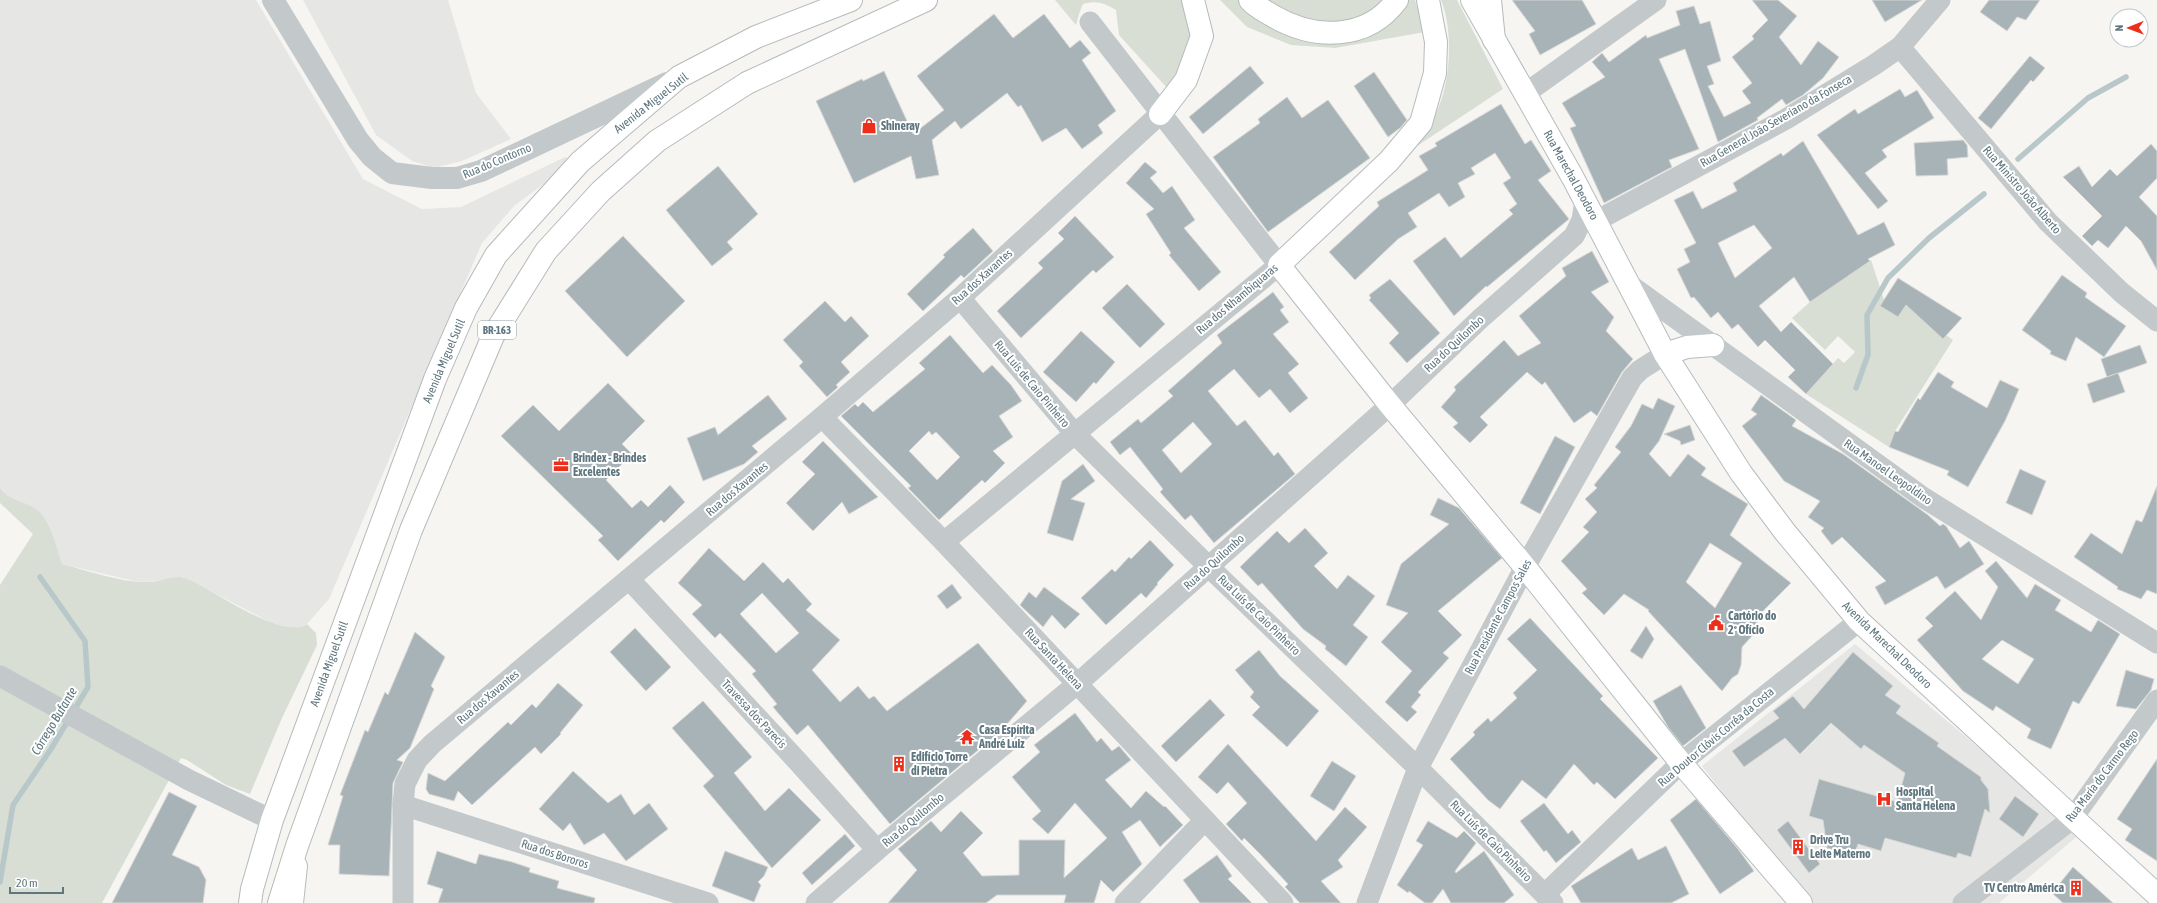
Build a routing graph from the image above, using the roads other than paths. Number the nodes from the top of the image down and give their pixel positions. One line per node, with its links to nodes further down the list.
1 (273, 0): 15 (street, Rua do Contorno)
2 (851, 0): 15 (main road, Avenida Miguel Sutil)
3 (926, 0): 44 (main road, BR-163)
4 (1193, 0): 17 (main road)
5 (1250, 0): 6 (main road)
6 (1397, 0)
7 (1428, 0): 20 (main road, Rua dos Nhambiquaras)
8 (1472, 0): 13 (main road, Rua Marechal Deodoro)
9 (1490, 0): 13 (main road)
10 (1656, 0): 16 (street)
11 (1940, 0): 14 (street, Rua General João Severiano da Fonseca)
12 (1090, 22): 17 (street)
13 (1494, 40): 16 (main road, Rua Marechal Deodoro)
14 (1900, 47): 19 (street, Rua General João Severiano da Fonseca); 23 (street, Rua Ministro João Alberto)
15 (679, 77): 42 (main road, Avenida Miguel Sutil / BR-163)
16 (1526, 93): 18 (main road, Rua Marechal Deodoro)
17 (1160, 114): 20 (street); 22 (street, Rua dos Xavantes)
18 (1585, 200): 19 (main road, Rua Marechal Deodoro); 26 (street, Rua do Quilombo)
19 (1596, 221): 21 (main road, Rua Marechal Deodoro)
20 (1278, 264): 26 (main road); 28 (street, Rua dos Nhambiquaras)
21 (1630, 285): 24 (street, Rua Manoel Leopoldino); 25 (main road, Rua Marechal Deodoro)
22 (960, 298): 27 (street, Rua dos Xavantes); 28 (street, Rua Luís de Caio Pinheiro)
23 (2157, 321)
24 (1713, 345): 25 (main road); 34 (street, Rua Manoel Leopoldino)
25 (1665, 354): 31 (street, Rua Presidente Campos Sales); 33 (main road, Avenida Marechal Deodoro)
26 (1390, 405): 30 (street, Rua do Quilombo); 31 (main road)
27 (822, 417): 29 (street, Rua Santa Helena); 32 (street, Rua dos Xavantes)
28 (1075, 434): 29 (street, Rua dos Nhambiquaras); 30 (street, Rua Luís de Caio Pinheiro)
29 (944, 542): 36 (street, Rua Santa Helena)
30 (1209, 567): 36 (street, Rua do Quilombo); 39 (street, Rua Luís de Caio Pinheiro)
31 (1525, 567): 38 (main road); 39 (street, Rua Presidente Campos Sales)
32 (629, 579): 40 (street, Rua dos Xavantes); 45 (street, Travessa dos Parecis)
33 (1859, 621): 38 (street, Rua Doutor Clóvis Corrêa da Costa); 41 (main road, Avenida Marechal Deodoro)
34 (2157, 643)
35 (0, 676): 42 (street)
36 (1077, 684): 43 (street, Rua Santa Helena); 45 (street, Rua do Quilombo)
37 (2157, 700): 41 (street, Rua María do Carmo Rego)
38 (1681, 764): 48 (street, Rua Doutor Clóvis Corrêa da Costa); 57 (main road)
39 (1418, 768): 48 (street, Rua Luís de Caio Pinheiro); 56 (street, Rua Presidente Campos Sales)
40 (403, 805): 51 (street, Rua dos Xavantes); 52 (street, Rua dos Bororos)
41 (2072, 819): 46 (main road, Avenida Marechal Deodoro); 58 (street, Rua María do Carmo Rego)
42 (272, 820): 47 (main road, Avenida Miguel Sutil / BR-163)
43 (1205, 820): 54 (street); 55 (street, Rua Santa Helena)
44 (298, 846): 49 (main road, BR-163); 50 (main road)
45 (877, 850): 53 (street, Rua do Quilombo)
46 (2157, 895)
47 (249, 898)
48 (1549, 899)
49 (279, 903)
50 (292, 903)
51 (403, 903)
52 (708, 903)
53 (816, 903)
54 (1125, 903)
55 (1283, 903)
56 (1367, 903)
57 (1801, 903)
58 (1963, 903)

